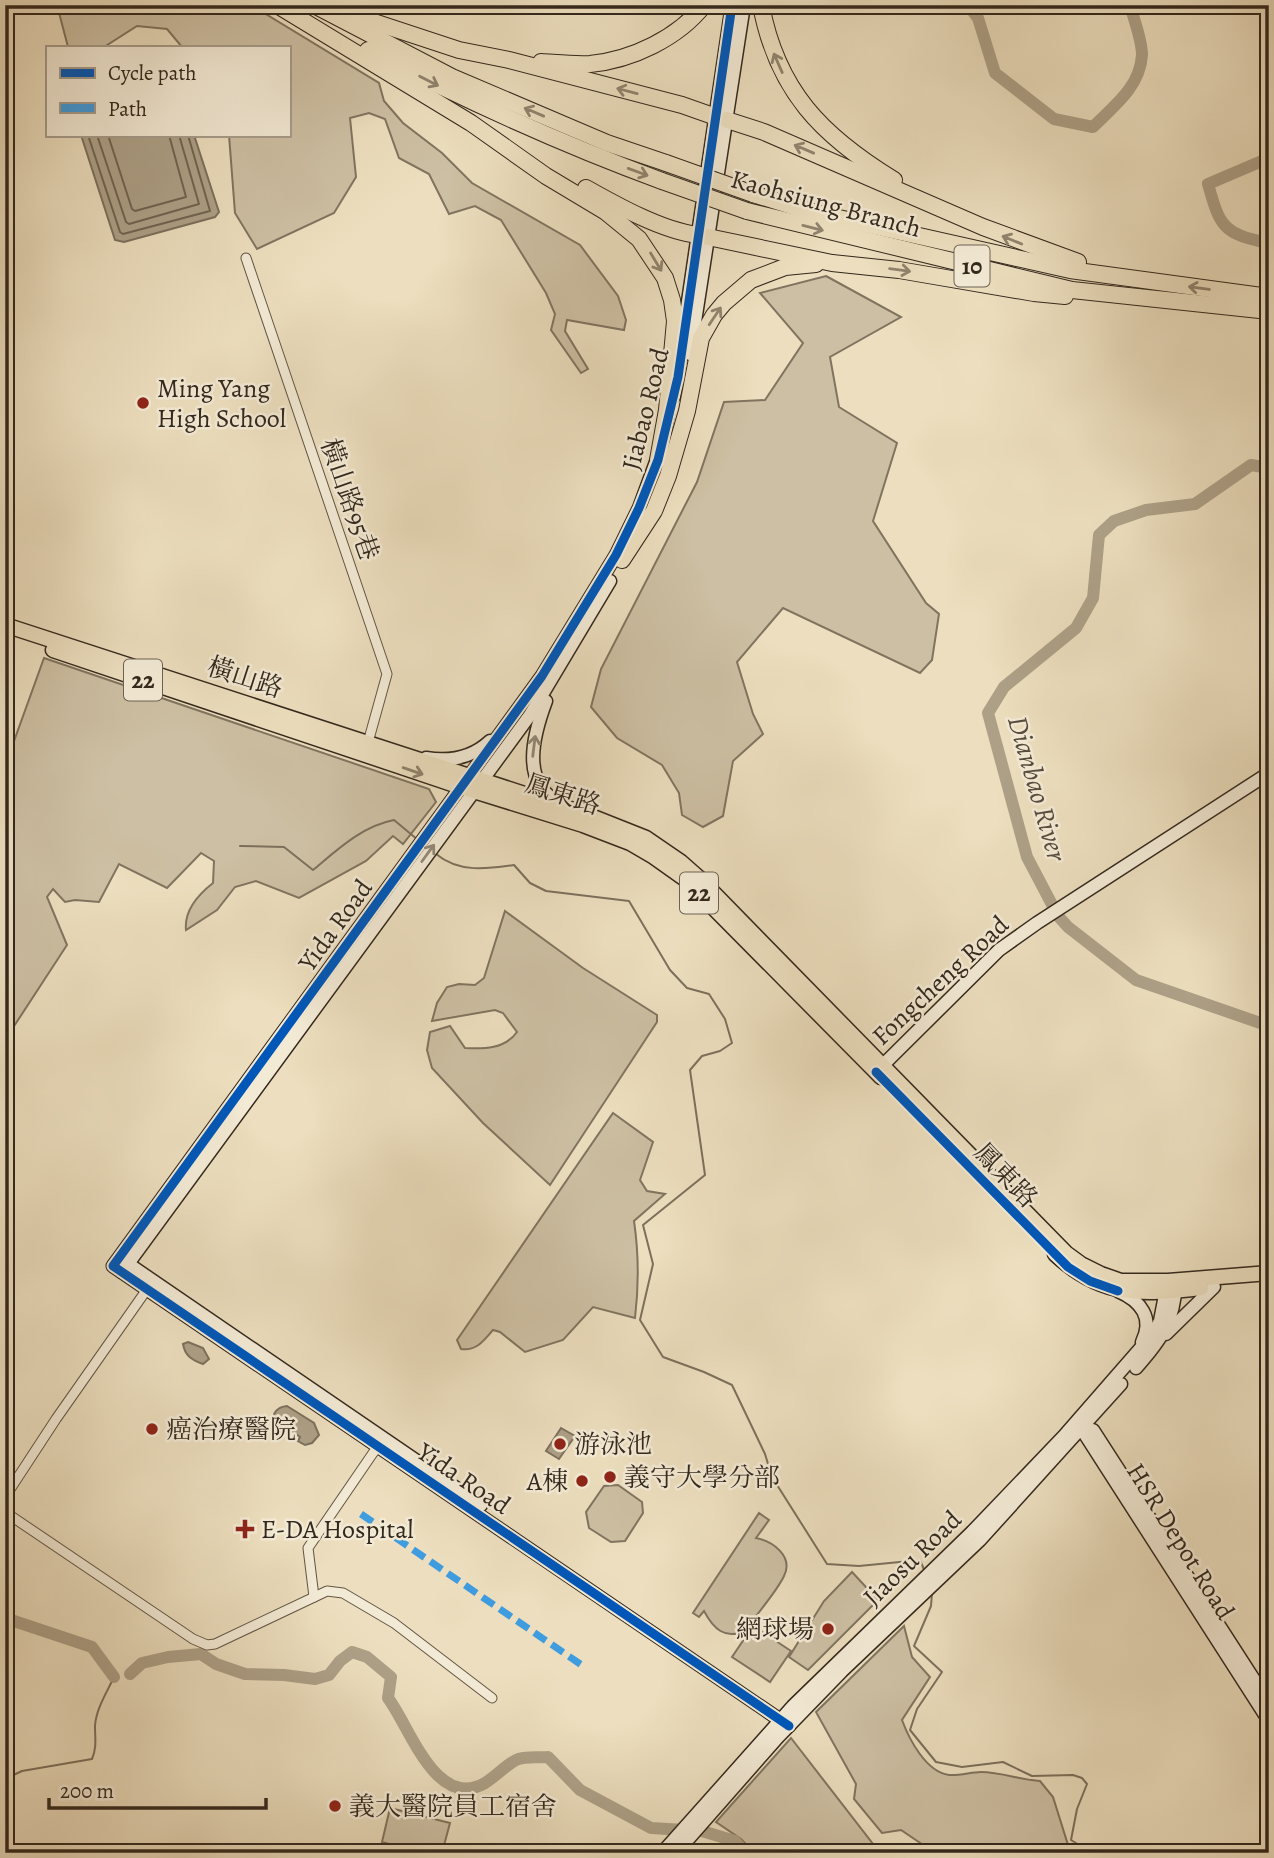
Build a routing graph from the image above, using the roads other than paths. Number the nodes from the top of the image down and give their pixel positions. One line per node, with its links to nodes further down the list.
1 (280, 5): 10 (highway); 17 (highway, Kaohsiung Branch / 10, one-way to 17, bridge)
2 (314, 5): 15 (highway, Kaohsiung Branch / 10, one-way to 2, bridge)
3 (340, 5): 8 (highway)
4 (704, 5): 8 (highway)
5 (732, 5): 9 (street, Jiabao Road)
6 (744, 5): 9 (street, Jiabao Road)
7 (761, 5): 11 (highway, one-way to 7)
8 (509, 60): 9 (highway, one-way to 8)
9 (722, 118): 11 (highway, one-way to 9); 12 (street, Jiabao Road)
10 (485, 134): 12 (highway); 18 (highway, one-way to 18)
11 (934, 205): 15 (highway, one-way to 11)
12 (703, 236): 14 (highway); 18 (street, Jiabao Road); 19 (street, Jiabao Road)
13 (246, 258): 24 (street, 橫山路95巷)
14 (832, 262): 17 (highway, one-way to 17); 19 (highway, one-way to 14)
15 (1124, 277): 16 (highway, Kaohsiung Branch / 10, one-way to 15)
16 (1268, 302): 17 (highway, Kaohsiung Branch / 10)
17 (1200, 304)
18 (658, 460): 23 (street, Jiabao Road)
19 (622, 560): 22 (street, Jiabao Road)
20 (5, 625): 24 (main road, 橫山路 / 22)
21 (5, 634): 24 (main road, 橫山路 / 22)
22 (554, 678): 27 (street, Jiabao Road); 28 (street, one-way to 22)
23 (510, 721): 25 (street); 27 (street, Jiabao Road)
24 (366, 749): 25 (main road, 橫山路 / 22); 27 (main road, 橫山路 / 22, one-way to 27)
25 (412, 755): 27 (main road, 橫山路 / 22)
26 (1269, 773): 30 (street, Fongcheng Road)
27 (472, 783): 28 (main road, 鳳東路 / 22); 29 (main road, 鳳東路 / 22); 33 (street, Yida Road)
28 (583, 813): 29 (main road, 鳳東路 / 22)
29 (732, 919): 30 (main road, 鳳東路 / 22)
30 (879, 1069): 34 (main road, 鳳東路 / 22); 36 (main road, 鳳東路 / 22)
31 (1269, 1273): 34 (main road, 鳳東路 / 22)
32 (1269, 1283): 35 (main road, 鳳東路 / 22)
33 (150, 1285): 40 (street, Yida Road); 41 (street, Yida Road); 42 (street)
34 (1171, 1286): 35 (main road, 鳳東路 / 22); 36 (main road, 鳳東路 / 22); 37 (street, Jiaosu Road); 38 (street, Jiaosu Road)
35 (1214, 1287): 37 (street)
36 (1118, 1291): 38 (street)
37 (1156, 1345): 39 (street, Jiaosu Road)
38 (1136, 1355): 39 (street, Jiaosu Road)
39 (1082, 1422): 46 (street, HSR Depot Road); 47 (street, Jiaosu Road); 48 (street, HSR Depot Road)
40 (393, 1444): 41 (street); 47 (street, Yida Road)
41 (379, 1446): 44 (street); 47 (street, Yida Road)
42 (5, 1497)
43 (5, 1512): 44 (street)
44 (314, 1597): 45 (street)
45 (492, 1698)
46 (1269, 1703)
47 (786, 1719): 49 (street, Jiaosu Road); 49 (street, Jiaosu Road)
48 (1269, 1721)
49 (674, 1848)

